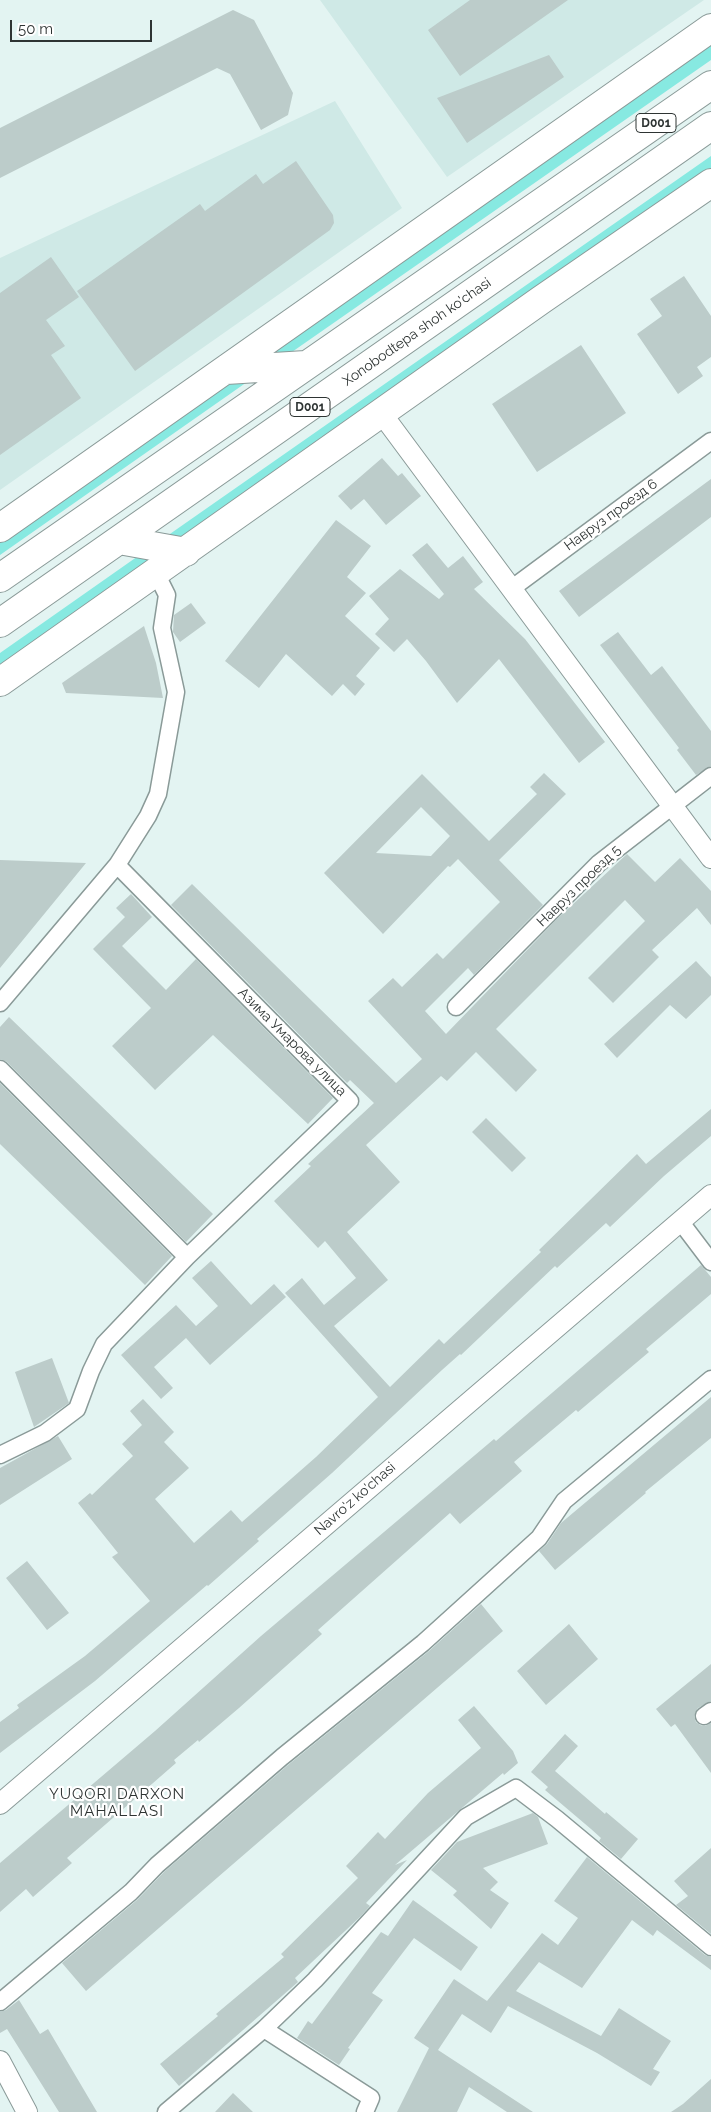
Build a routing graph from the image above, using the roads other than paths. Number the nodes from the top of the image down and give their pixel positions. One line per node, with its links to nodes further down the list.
1 (711, 28): 8 (highway)
2 (711, 85): 4 (highway, D001)
3 (711, 126): 6 (highway, Xonobodtepa shoh ko'chasi / D001)
4 (601, 161): 6 (highway); 7 (highway, D001)
5 (711, 183): 9 (highway)
6 (620, 189): 12 (highway, Xonobodtepa shoh ko'chasi / D001)
7 (306, 366): 8 (highway); 15 (highway, D001)
8 (226, 370): 11 (highway)
9 (382, 414): 13 (highway); 16 (street)
10 (711, 441): 16 (street, Навруз проезд 6)
11 (0, 528)
12 (119, 540): 13 (highway); 17 (highway, Xonobodtepa shoh ko'chasi / D001)
13 (186, 552): 14 (highway)
14 (156, 573): 18 (highway); 22 (street)
15 (0, 578)
16 (512, 589): 20 (street)
17 (0, 623)
18 (0, 682)
19 (711, 776): 20 (street, Навруз проезд 5)
20 (670, 806): 21 (street); 24 (street, Навруз проезд 5)
21 (711, 858)
22 (117, 865): 23 (street); 28 (street, Азима Умарова улица)
23 (0, 1003)
24 (456, 1007)
25 (0, 1070): 28 (street)
26 (711, 1195): 27 (street, Navro'z ko'chasi)
27 (680, 1221): 29 (street); 32 (street, Navro'z ko'chasi)
28 (187, 1257): 31 (street, Азима Умарова улица)
29 (711, 1262)
30 (711, 1380): 34 (street)
31 (0, 1455)
32 (0, 1804)
33 (711, 1947): 35 (street)
34 (0, 2002)
35 (264, 2029): 38 (street); 39 (street)
36 (0, 2061): 37 (street)
37 (28, 2112)
38 (166, 2112)
39 (365, 2112)

